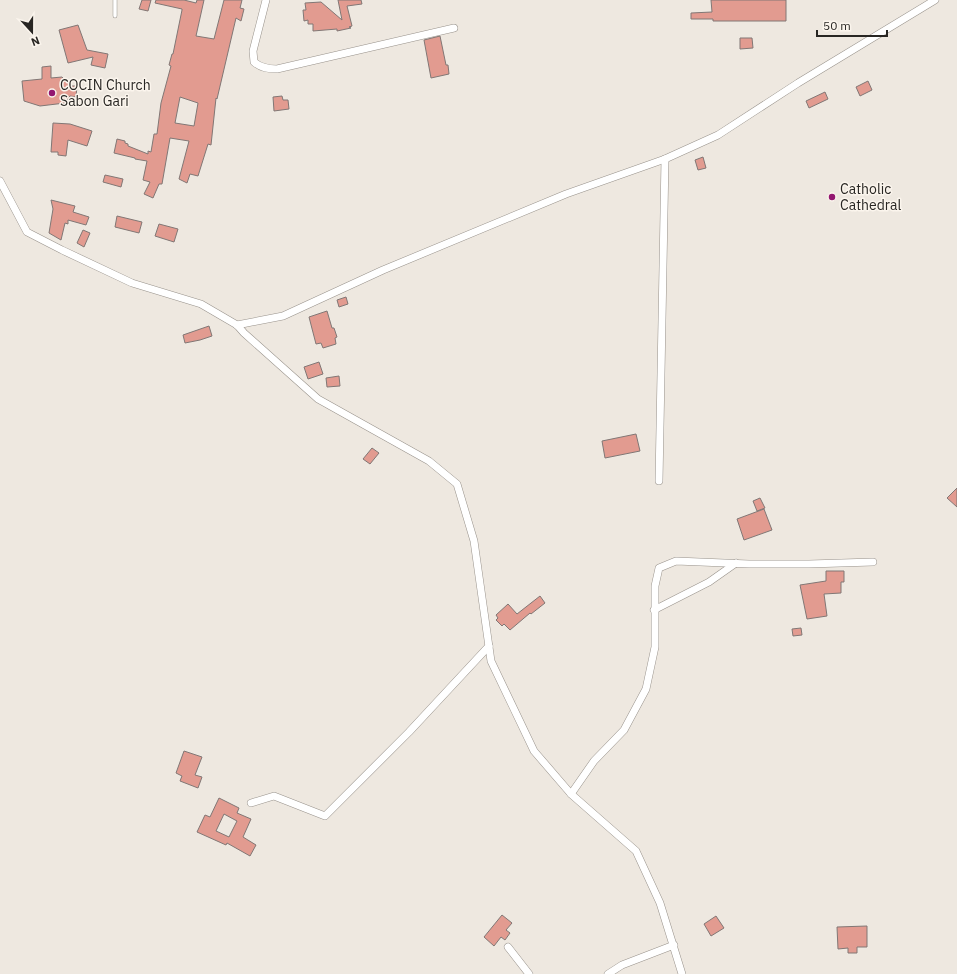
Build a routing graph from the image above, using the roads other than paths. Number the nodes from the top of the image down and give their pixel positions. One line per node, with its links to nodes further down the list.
1 (115, 0): 4 (lane)
2 (266, 0): 5 (street)
3 (935, 0): 6 (street)
4 (115, 16)
5 (454, 28)
6 (665, 159): 8 (street); 9 (street)
7 (0, 181): 8 (street)
8 (237, 324): 13 (street)
9 (659, 481)
10 (873, 562): 11 (street)
11 (736, 563): 12 (street); 12 (street)
12 (654, 610): 14 (street)
13 (489, 646): 14 (street); 15 (street)
14 (571, 794): 16 (street)
15 (251, 803)
16 (674, 945): 19 (street); 20 (street)
17 (508, 948): 18 (street)
18 (529, 974)
19 (608, 974)
20 (682, 974)

